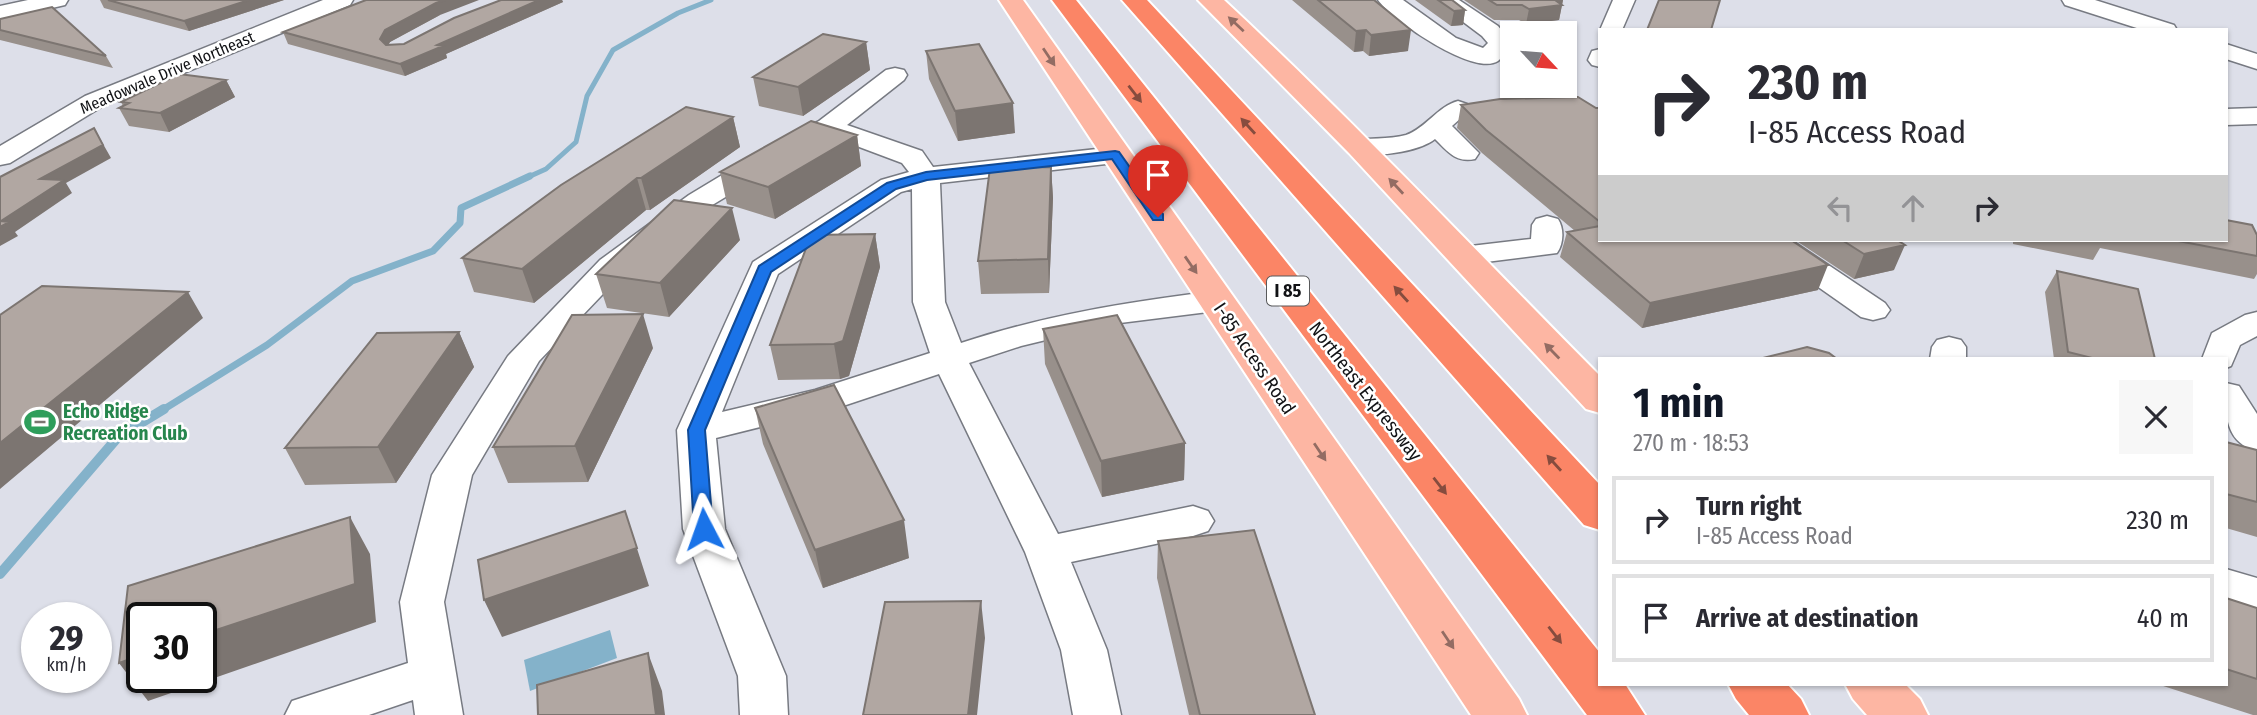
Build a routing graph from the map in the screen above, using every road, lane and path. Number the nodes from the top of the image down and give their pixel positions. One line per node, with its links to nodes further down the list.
1 (57, 0): 11 (street)
2 (342, 0): 23 (street, Meadowvale Drive Northeast)
3 (1011, 0): 25 (main road, I-85 Access Road, one-way to 25)
4 (1064, 0): 51 (highway, Northeast Expressway / I 85, one-way to 51)
5 (1134, 0): 39 (highway, one-way to 5)
6 (1210, 0): 22 (main road, one-way to 6)
7 (1389, 0): 8 (street)
8 (1445, 0)
9 (1623, 0): 12 (street)
10 (2073, 0): 13 (street)
11 (0, 13)
12 (1612, 28)
13 (2160, 28)
14 (2228, 52): 15 (street)
15 (2257, 62)
16 (895, 75): 20 (street)
17 (1458, 109): 21 (street)
18 (2257, 116): 19 (street)
19 (2228, 117)
20 (828, 127): 26 (street); 46 (street)
21 (1437, 127): 22 (street); 24 (street)
22 (1359, 147): 29 (main road, one-way to 22)
23 (6, 150)
24 (1465, 153)
25 (1115, 155): 26 (street); 30 (main road, I-85 Access Road, one-way to 30)
26 (926, 176): 34 (street); 37 (street)
27 (1547, 225): 29 (street)
28 (1774, 242): 31 (street)
29 (1462, 256): 35 (main road, one-way to 29)
30 (1216, 301): 34 (street); 50 (main road, I-85 Access Road, one-way to 50)
31 (1872, 310)
32 (2257, 322): 33 (street)
33 (2220, 357)
34 (948, 359): 37 (street); 41 (street)
35 (1593, 385)
36 (2228, 398): 38 (street)
37 (696, 430): 48 (street)
38 (2257, 439)
39 (1598, 512)
40 (1193, 522): 41 (street)
41 (1046, 552): 49 (street)
42 (2228, 586): 43 (street)
43 (2257, 595)
44 (1756, 686): 52 (highway)
45 (1873, 686): 53 (main road)
46 (436, 694): 47 (street)
47 (309, 715)
48 (764, 715)
49 (1097, 715)
50 (1500, 715)
51 (1618, 715)
52 (1782, 715)
53 (1901, 715)

